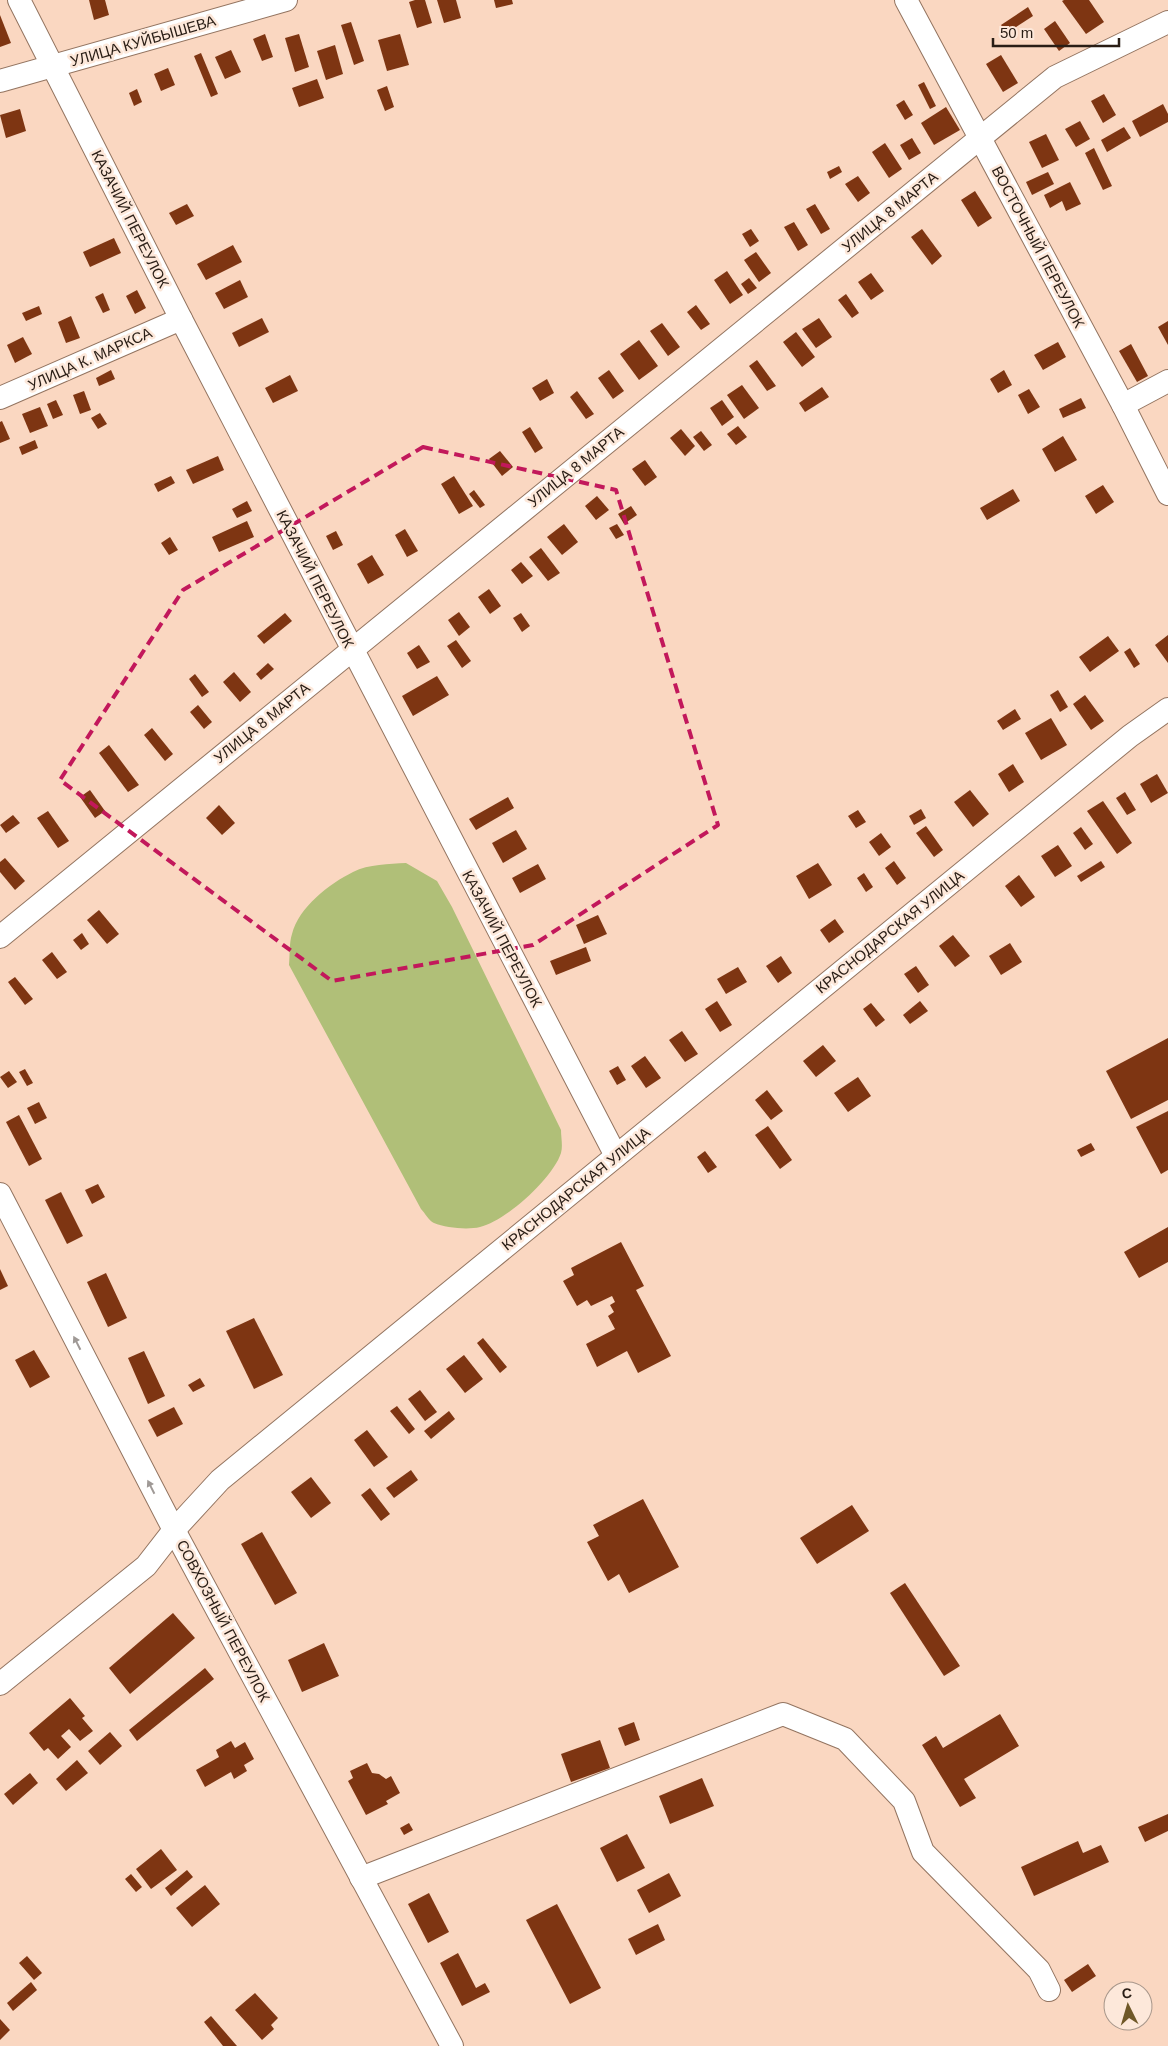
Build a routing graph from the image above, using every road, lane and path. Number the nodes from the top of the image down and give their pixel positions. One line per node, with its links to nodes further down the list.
1 (19, 0): 5 (street, КАЗАЧИЙ ПЕРЕУЛОК)
2 (286, 0): 5 (street, УЛИЦА КУЙБЫШЕВА)
3 (906, 0): 7 (street, ВОСТОЧНЫЙ ПЕРЕУЛОК)
4 (1168, 22): 7 (street, УЛИЦА 8 МАРТА)
5 (52, 66): 6 (street, УЛИЦА КУЙБЫШЕВА); 8 (street, КАЗАЧИЙ ПЕРЕУЛОК)
6 (0, 81)
7 (980, 138): 11 (street, ВОСТОЧНЫЙ ПЕРЕУЛОК); 13 (street, УЛИЦА 8 МАРТА)
8 (181, 319): 10 (street, УЛИЦА К. МАРКСА); 13 (street, КАЗАЧИЙ ПЕРЕУЛОК)
9 (1168, 381): 11 (street)
10 (0, 398)
11 (1122, 405): 12 (street, ВОСТОЧНЫЙ ПЕРЕУЛОК)
12 (1168, 494)
13 (352, 650): 15 (street, УЛИЦА 8 МАРТА); 16 (street, КАЗАЧИЙ ПЕРЕУЛОК)
14 (1168, 709): 16 (street, КРАСНОДАРСКАЯ УЛИЦА)
15 (0, 937)
16 (616, 1156): 18 (street, КРАСНОДАРСКАЯ УЛИЦА)
17 (0, 1194): 18 (street, СОВХОЗНЫЙ ПЕРЕУЛОК, one-way to 17)
18 (174, 1530): 19 (street, КРАСНОДАРСКАЯ УЛИЦА); 20 (street, СОВХОЗНЫЙ ПЕРЕУЛОК)
19 (0, 1684)
20 (362, 1878): 21 (street); 22 (street, СОВХОЗНЫЙ ПЕРЕУЛОК)
21 (1049, 1990)
22 (444, 2042)

